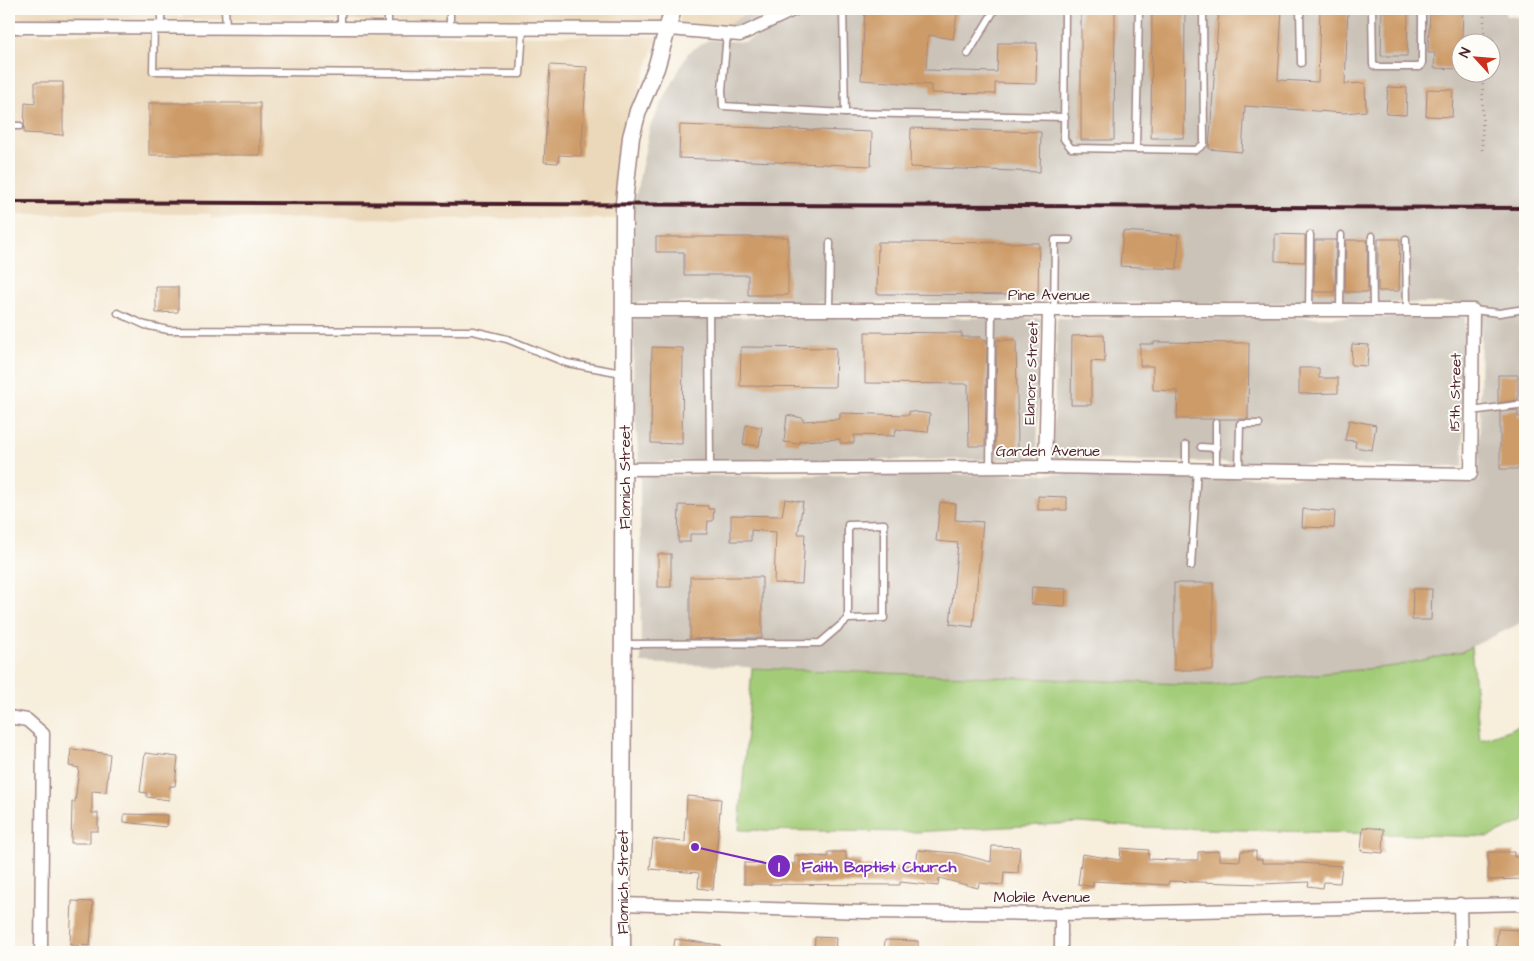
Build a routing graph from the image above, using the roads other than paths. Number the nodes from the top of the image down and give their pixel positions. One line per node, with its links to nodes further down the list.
1 (161, 9): 17 (lane)
2 (225, 9): 18 (lane)
3 (341, 9): 19 (lane)
4 (388, 9): 20 (lane)
5 (450, 9): 21 (lane)
6 (673, 9): 23 (street, Flomich Street)
7 (843, 9): 27 (lane)
8 (995, 9): 25 (lane)
9 (1065, 9): 28 (lane)
10 (1139, 9): 31 (lane)
11 (1204, 9): 31 (lane)
12 (1300, 9): 26 (lane)
13 (1372, 9): 14 (lane)
14 (1422, 9)
15 (790, 10): 24 (street)
16 (9, 27): 17 (street)
17 (158, 27): 18 (street); 22 (lane)
18 (226, 27): 19 (street)
19 (341, 28): 20 (street)
20 (388, 28): 21 (street)
21 (450, 28): 22 (street)
22 (523, 29): 23 (street)
23 (669, 29): 24 (street); 39 (street, Flomich Street)
24 (727, 34): 27 (lane)
25 (968, 54)
26 (1301, 63)
27 (845, 114): 28 (lane)
28 (1065, 117): 31 (lane)
29 (9, 126): 30 (lane)
30 (20, 126)
31 (1136, 149)
32 (1310, 235): 42 (lane)
33 (1341, 235): 43 (lane)
34 (1372, 236): 44 (lane)
35 (1406, 239): 45 (lane)
36 (1070, 240): 48 (lane)
37 (830, 243): 41 (lane)
38 (1525, 308): 46 (lane)
39 (626, 310): 40 (street, Pine Avenue); 50 (street, Flomich Street)
40 (709, 310): 41 (street, Pine Avenue); 61 (lane)
41 (829, 310): 47 (street, Pine Avenue)
42 (1309, 310): 43 (street, Pine Avenue); 48 (street, Pine Avenue)
43 (1340, 310): 44 (street, Pine Avenue)
44 (1373, 310): 45 (street, Pine Avenue)
45 (1407, 310): 46 (street, Pine Avenue)
46 (1473, 310): 52 (street, 15th Street)
47 (992, 311): 48 (street, Pine Avenue); 59 (lane)
48 (1051, 311): 58 (street, Elanore Street)
49 (118, 313): 50 (lane)
50 (625, 374): 60 (street, Flomich Street)
51 (1525, 404): 52 (lane)
52 (1471, 411): 65 (street, 15th Street)
53 (1216, 423): 57 (lane)
54 (1259, 424): 64 (lane)
55 (1186, 445): 62 (lane)
56 (1201, 447): 57 (lane)
57 (1217, 448): 63 (lane)
58 (1045, 466): 59 (street, Garden Avenue); 62 (street, Garden Avenue)
59 (990, 467): 61 (street, Garden Avenue)
60 (624, 469): 61 (street, Garden Avenue); 68 (street, Flomich Street)
61 (710, 469)
62 (1191, 469): 63 (street, Garden Avenue); 66 (lane)
63 (1216, 470): 64 (street, Garden Avenue)
64 (1239, 470): 65 (street, Garden Avenue)
65 (1470, 474)
66 (1191, 566)
67 (848, 619): 67 (lane); 68 (lane)
68 (624, 644): 70 (street, Flomich Street)
69 (9, 717): 74 (street)
70 (623, 904): 73 (street, Mobile Avenue); 75 (street, Flomich Street)
71 (1460, 904): 72 (street, Mobile Avenue); 73 (street, Mobile Avenue); 77 (street)
72 (1525, 904)
73 (1061, 914): 76 (street)
74 (41, 952)
75 (622, 952)
76 (1061, 952)
77 (1461, 952)

